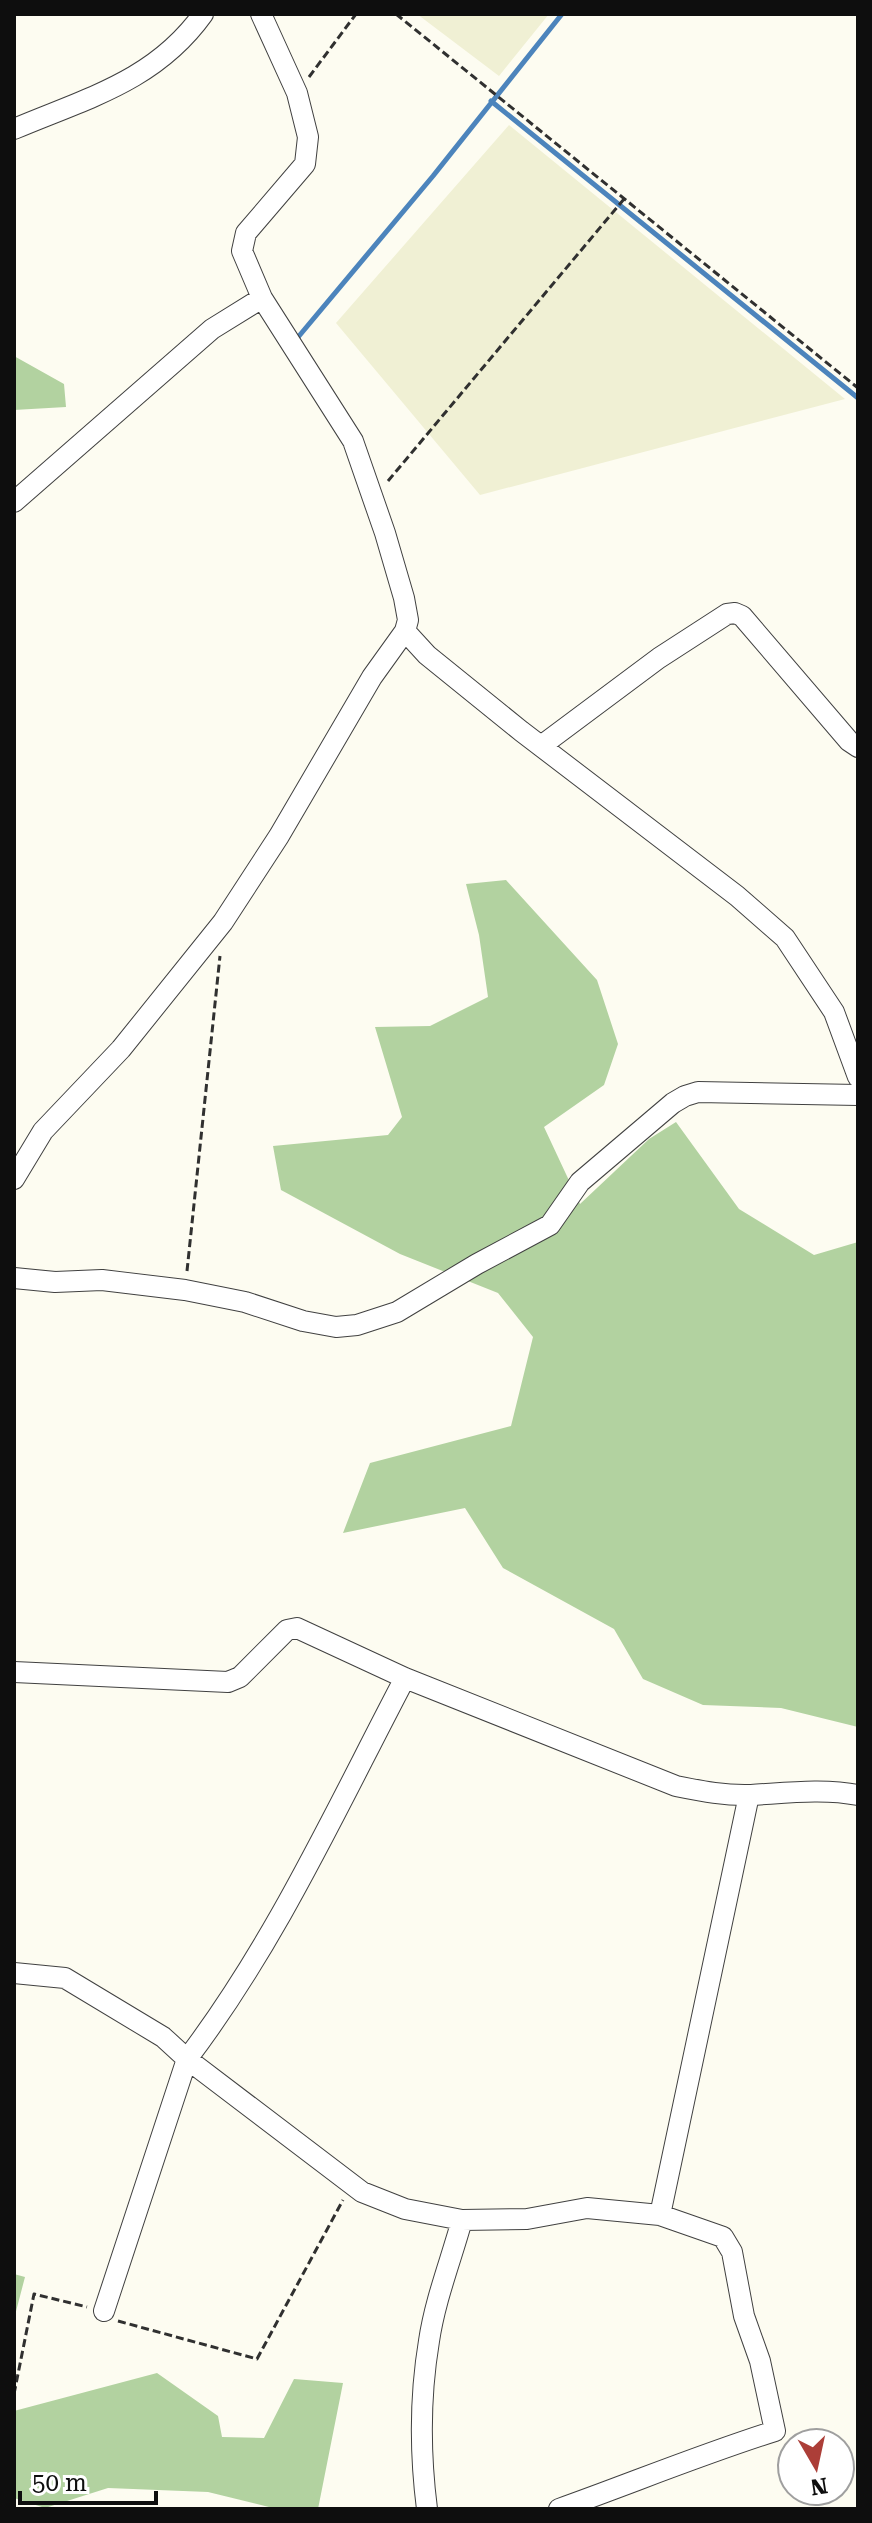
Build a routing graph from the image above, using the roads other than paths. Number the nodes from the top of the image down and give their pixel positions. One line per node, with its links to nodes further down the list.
1 (203, 14): 3 (street)
2 (261, 14): 4 (street)
3 (14, 129)
4 (262, 298): 5 (street); 6 (street)
5 (14, 502)
6 (405, 631): 7 (street); 11 (street)
7 (541, 746): 8 (street); 9 (street)
8 (858, 747)
9 (858, 1077)
10 (858, 1095): 12 (street)
11 (14, 1179)
12 (14, 1278)
13 (14, 1672): 14 (street)
14 (405, 1678): 15 (street); 18 (street)
15 (749, 1795): 16 (street); 19 (street)
16 (858, 1795)
17 (14, 1973): 18 (street)
18 (187, 2059): 20 (street); 21 (street)
19 (660, 2215): 20 (street); 23 (street)
20 (462, 2220): 22 (street)
21 (104, 2311)
22 (427, 2509)
23 (559, 2509)

